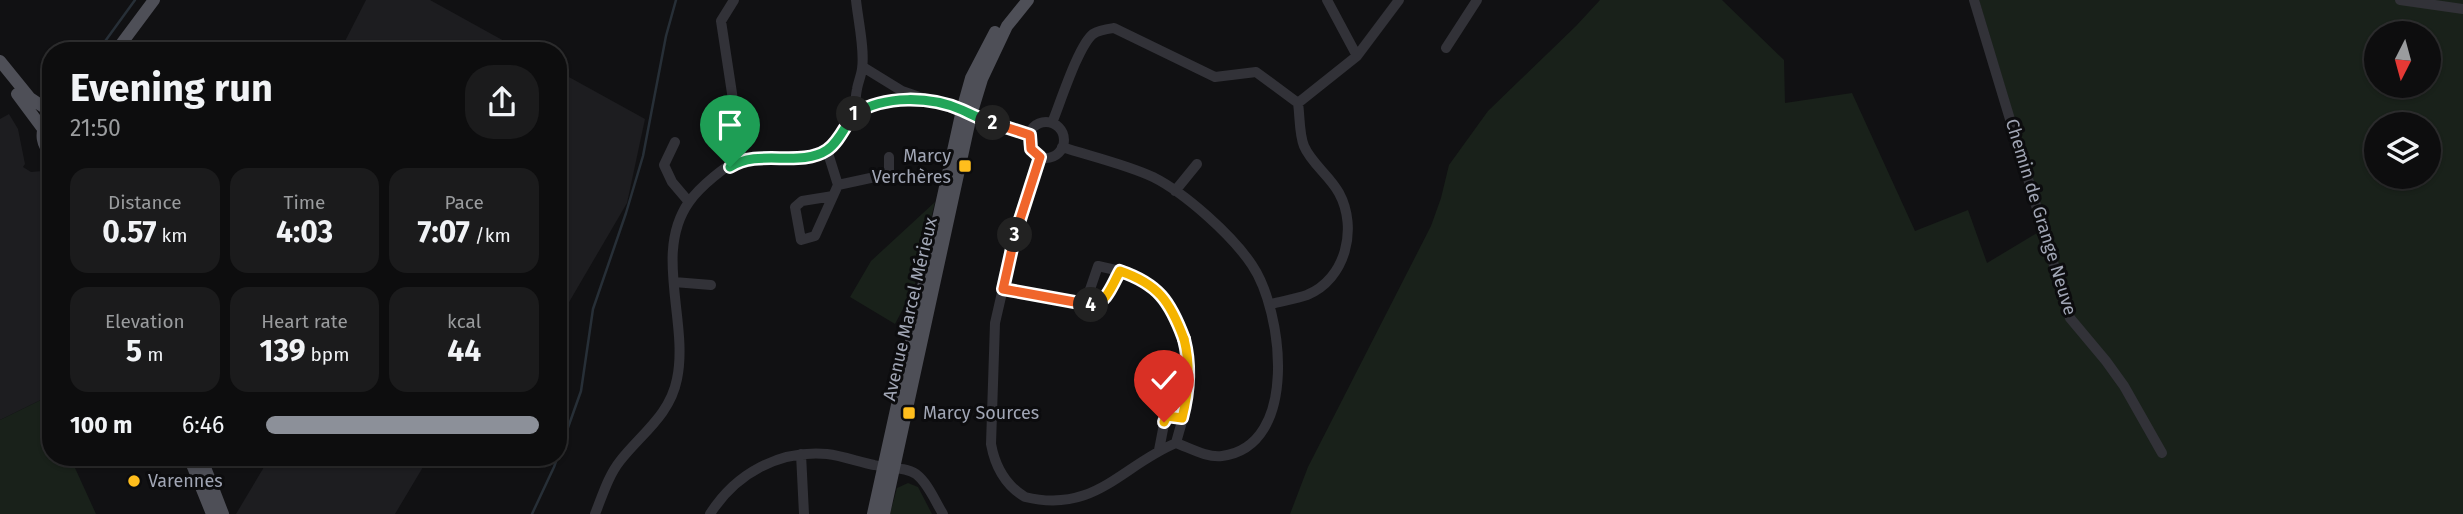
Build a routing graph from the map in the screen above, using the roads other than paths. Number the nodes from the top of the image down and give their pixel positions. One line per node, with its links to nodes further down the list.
1 (154, 0): 12 (main road)
2 (734, 0): 31 (street)
3 (856, 0): 16 (street)
4 (1017, 0): 21 (main road, Avenue Marcel Mérieux)
5 (1028, 0): 21 (main road, Avenue Marcel Mérieux)
6 (1327, 0): 14 (street)
7 (1399, 0): 14 (street)
8 (1477, 0): 13 (street)
9 (1974, 0): 46 (street, Chemin de Grange Neuve)
10 (2400, 0): 11 (street)
11 (2463, 9)
12 (123, 42)
13 (1446, 48)
14 (1357, 56): 19 (street)
15 (0, 61): 20 (main road)
16 (863, 68): 18 (street); 22 (street)
17 (0, 71): 24 (main road)
18 (932, 101): 21 (street); 22 (street)
19 (1298, 103): 23 (street); 42 (street)
20 (42, 108)
21 (966, 113): 25 (street); 50 (main road, Avenue Marcel Mérieux)
22 (853, 114): 28 (street)
23 (1052, 123): 25 (street); 27 (street)
24 (42, 128)
25 (1030, 135): 30 (street)
26 (675, 142): 36 (street)
27 (1062, 147): 30 (street); 34 (street)
28 (827, 150): 31 (street); 33 (street)
29 (890, 157): 33 (street)
30 (1040, 157): 40 (street)
31 (742, 159): 36 (street)
32 (1197, 164): 34 (street)
33 (838, 185): 35 (street)
34 (1175, 191): 42 (street)
35 (833, 197): 35 (street)
36 (689, 202): 38 (street)
37 (1120, 271): 41 (street); 41 (street); 43 (street)
38 (674, 282): 39 (street); 53 (street)
39 (711, 285)
40 (1003, 289): 41 (street); 45 (street)
41 (1086, 304)
42 (1271, 304): 44 (street)
43 (1182, 418): 44 (street); 45 (street)
44 (1176, 443): 45 (street)
45 (1159, 450)
46 (2162, 453)
47 (801, 454): 50 (street); 54 (street); 55 (street)
48 (193, 466): 51 (main road)
49 (204, 466): 52 (main road)
50 (888, 468): 56 (main road, Avenue Marcel Mérieux); 57 (main road, Avenue Marcel Mérieux); 58 (street)
51 (212, 514)
52 (223, 514)
53 (595, 514)
54 (710, 514)
55 (804, 514)
56 (873, 514)
57 (884, 514)
58 (943, 514)

